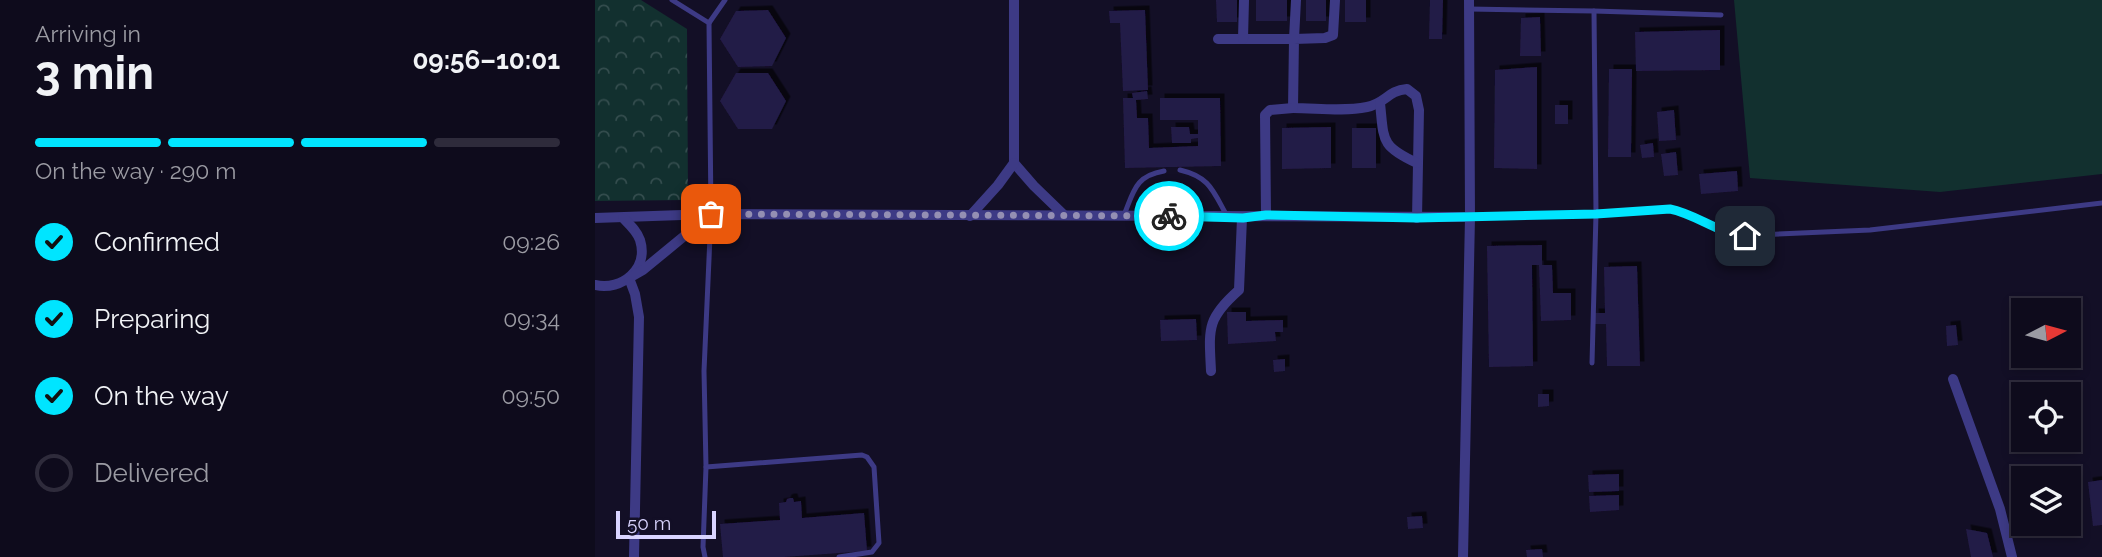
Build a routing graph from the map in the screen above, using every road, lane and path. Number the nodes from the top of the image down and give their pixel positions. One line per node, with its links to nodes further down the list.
1 (672, 0): 10 (lane)
2 (725, 0): 10 (lane)
3 (1014, 0): 16 (street)
4 (1244, 0): 12 (street)
5 (1296, 0): 13 (street)
6 (1335, 0): 13 (street)
7 (1469, 5): 8 (lane); 28 (street)
8 (1594, 11): 9 (lane); 23 (lane)
9 (1721, 15)
10 (709, 23): 21 (lane)
11 (1218, 39): 12 (street)
12 (1243, 39): 13 (street)
13 (1294, 39): 15 (street)
14 (1380, 103): 15 (street); 17 (street); 17 (street)
15 (1293, 108): 25 (street)
16 (1014, 163): 22 (street); 26 (street)
17 (1417, 163): 32 (street)
18 (1179, 170): 27 (lane)
19 (1164, 171): 24 (lane)
20 (2102, 203): 33 (lane)
21 (711, 214): 26 (street); 30 (street); 35 (street); 40 (lane)
22 (1063, 214): 24 (street); 26 (street)
23 (1596, 214): 28 (lane); 34 (lane); 37 (lane)
24 (1124, 215): 27 (street)
25 (1266, 215): 31 (street); 32 (street)
26 (970, 216)
27 (1227, 217): 31 (street)
28 (1470, 217): 32 (street); 44 (street)
29 (595, 218): 30 (street)
30 (623, 218): 35 (street)
31 (1243, 218): 38 (street)
32 (1417, 218)
33 (1758, 235)
34 (1745, 236)
35 (629, 278): 36 (street); 41 (street)
36 (595, 285)
37 (1592, 363)
38 (1211, 371)
39 (1953, 379): 45 (street)
40 (706, 467): 42 (lane); 43 (lane)
41 (634, 557)
42 (705, 557)
43 (839, 557)
44 (1463, 557)
45 (2012, 557)

